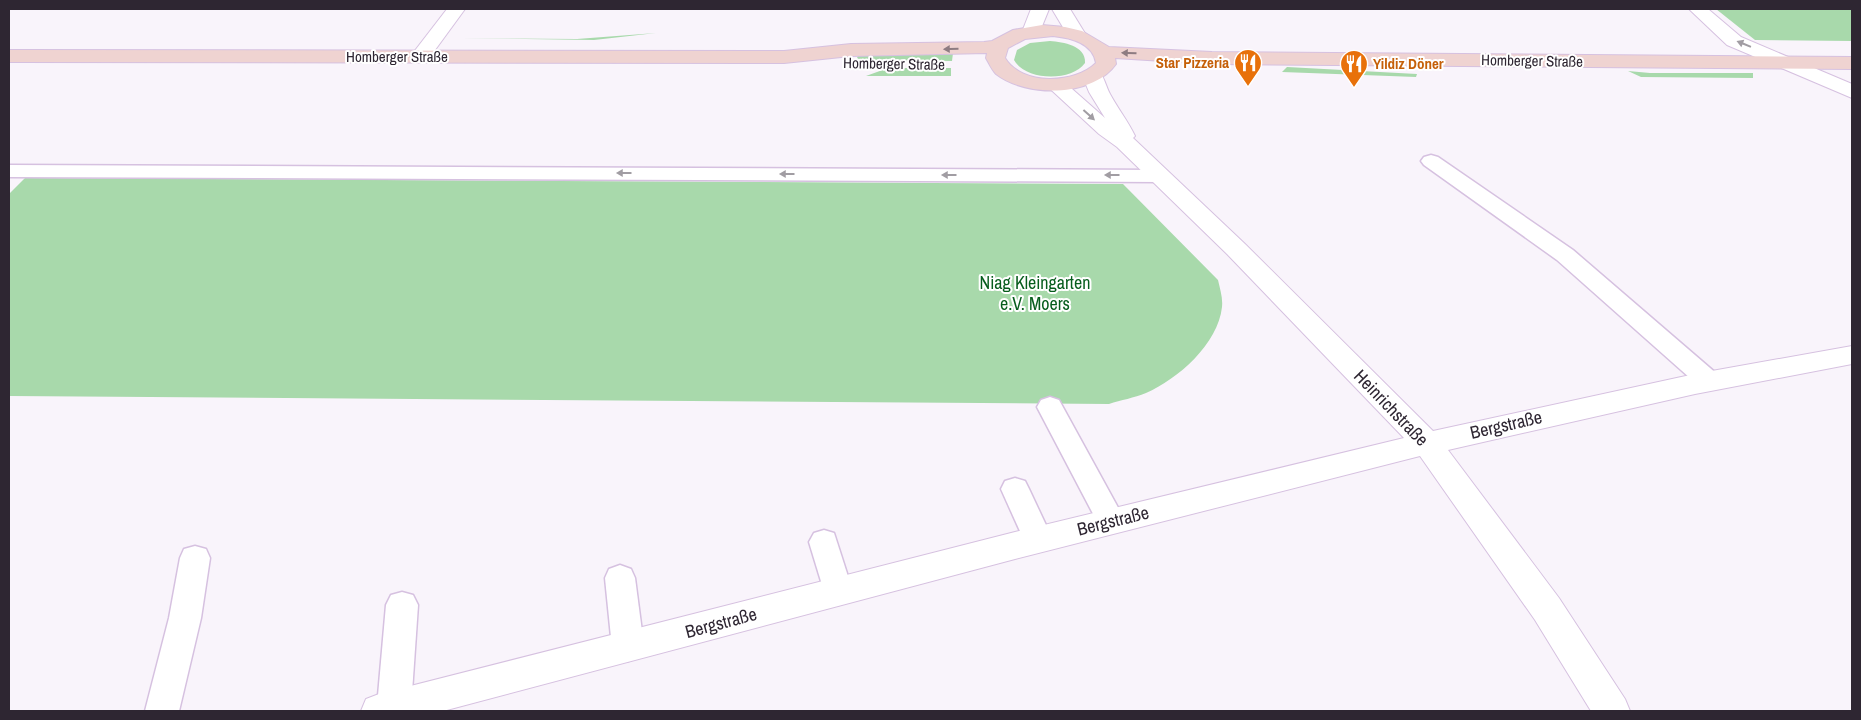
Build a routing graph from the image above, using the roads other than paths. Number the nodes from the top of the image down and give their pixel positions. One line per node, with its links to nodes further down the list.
1 (456, 9): 9 (street)
2 (1040, 9): 5 (street)
3 (1061, 9): 6 (street)
4 (1698, 9): 11 (street, one-way to 4)
5 (1031, 32): 6 (main road, Homberger Straße); 7 (main road, Homberger Straße)
6 (1077, 35): 13 (main road)
7 (999, 45): 10 (main road, Homberger Straße, one-way to 10); 14 (main road)
8 (9, 56): 9 (main road, Homberger Straße)
9 (420, 57): 10 (main road, Homberger Straße)
10 (784, 57): 14 (main road, Homberger Straße)
11 (1789, 63): 12 (main road, Homberger Straße); 13 (main road, Homberger Straße); 16 (street)
12 (1852, 63)
13 (1100, 66): 15 (main road, Homberger Straße); 17 (street, Heinrichstraße)
14 (1003, 70): 15 (main road, Homberger Straße)
15 (1056, 85): 17 (street, Heinrichstraße, one-way to 17)
16 (1852, 92)
17 (1125, 142): 20 (street, Heinrichstraße)
18 (1431, 161): 23 (lane)
19 (9, 171): 20 (lane, one-way to 19)
20 (1166, 182): 21 (lane); 25 (street, Heinrichstraße)
21 (44, 188)
22 (1852, 355): 23 (street, Bergstraße)
23 (1708, 380): 25 (street, Bergstraße)
24 (1050, 407): 27 (lane)
25 (1427, 443): 27 (street, Bergstraße); 37 (street, Heinrichstraße)
26 (1015, 489): 28 (lane)
27 (1111, 521): 28 (street, Bergstraße)
28 (1038, 540): 32 (street, Bergstraße)
29 (824, 542): 32 (lane)
30 (195, 558): 36 (lane)
31 (620, 578): 34 (lane)
32 (838, 592): 34 (street, Bergstraße)
33 (402, 605): 35 (lane)
34 (628, 647): 35 (street, Bergstraße)
35 (387, 709)
36 (162, 711)
37 (1612, 711)

